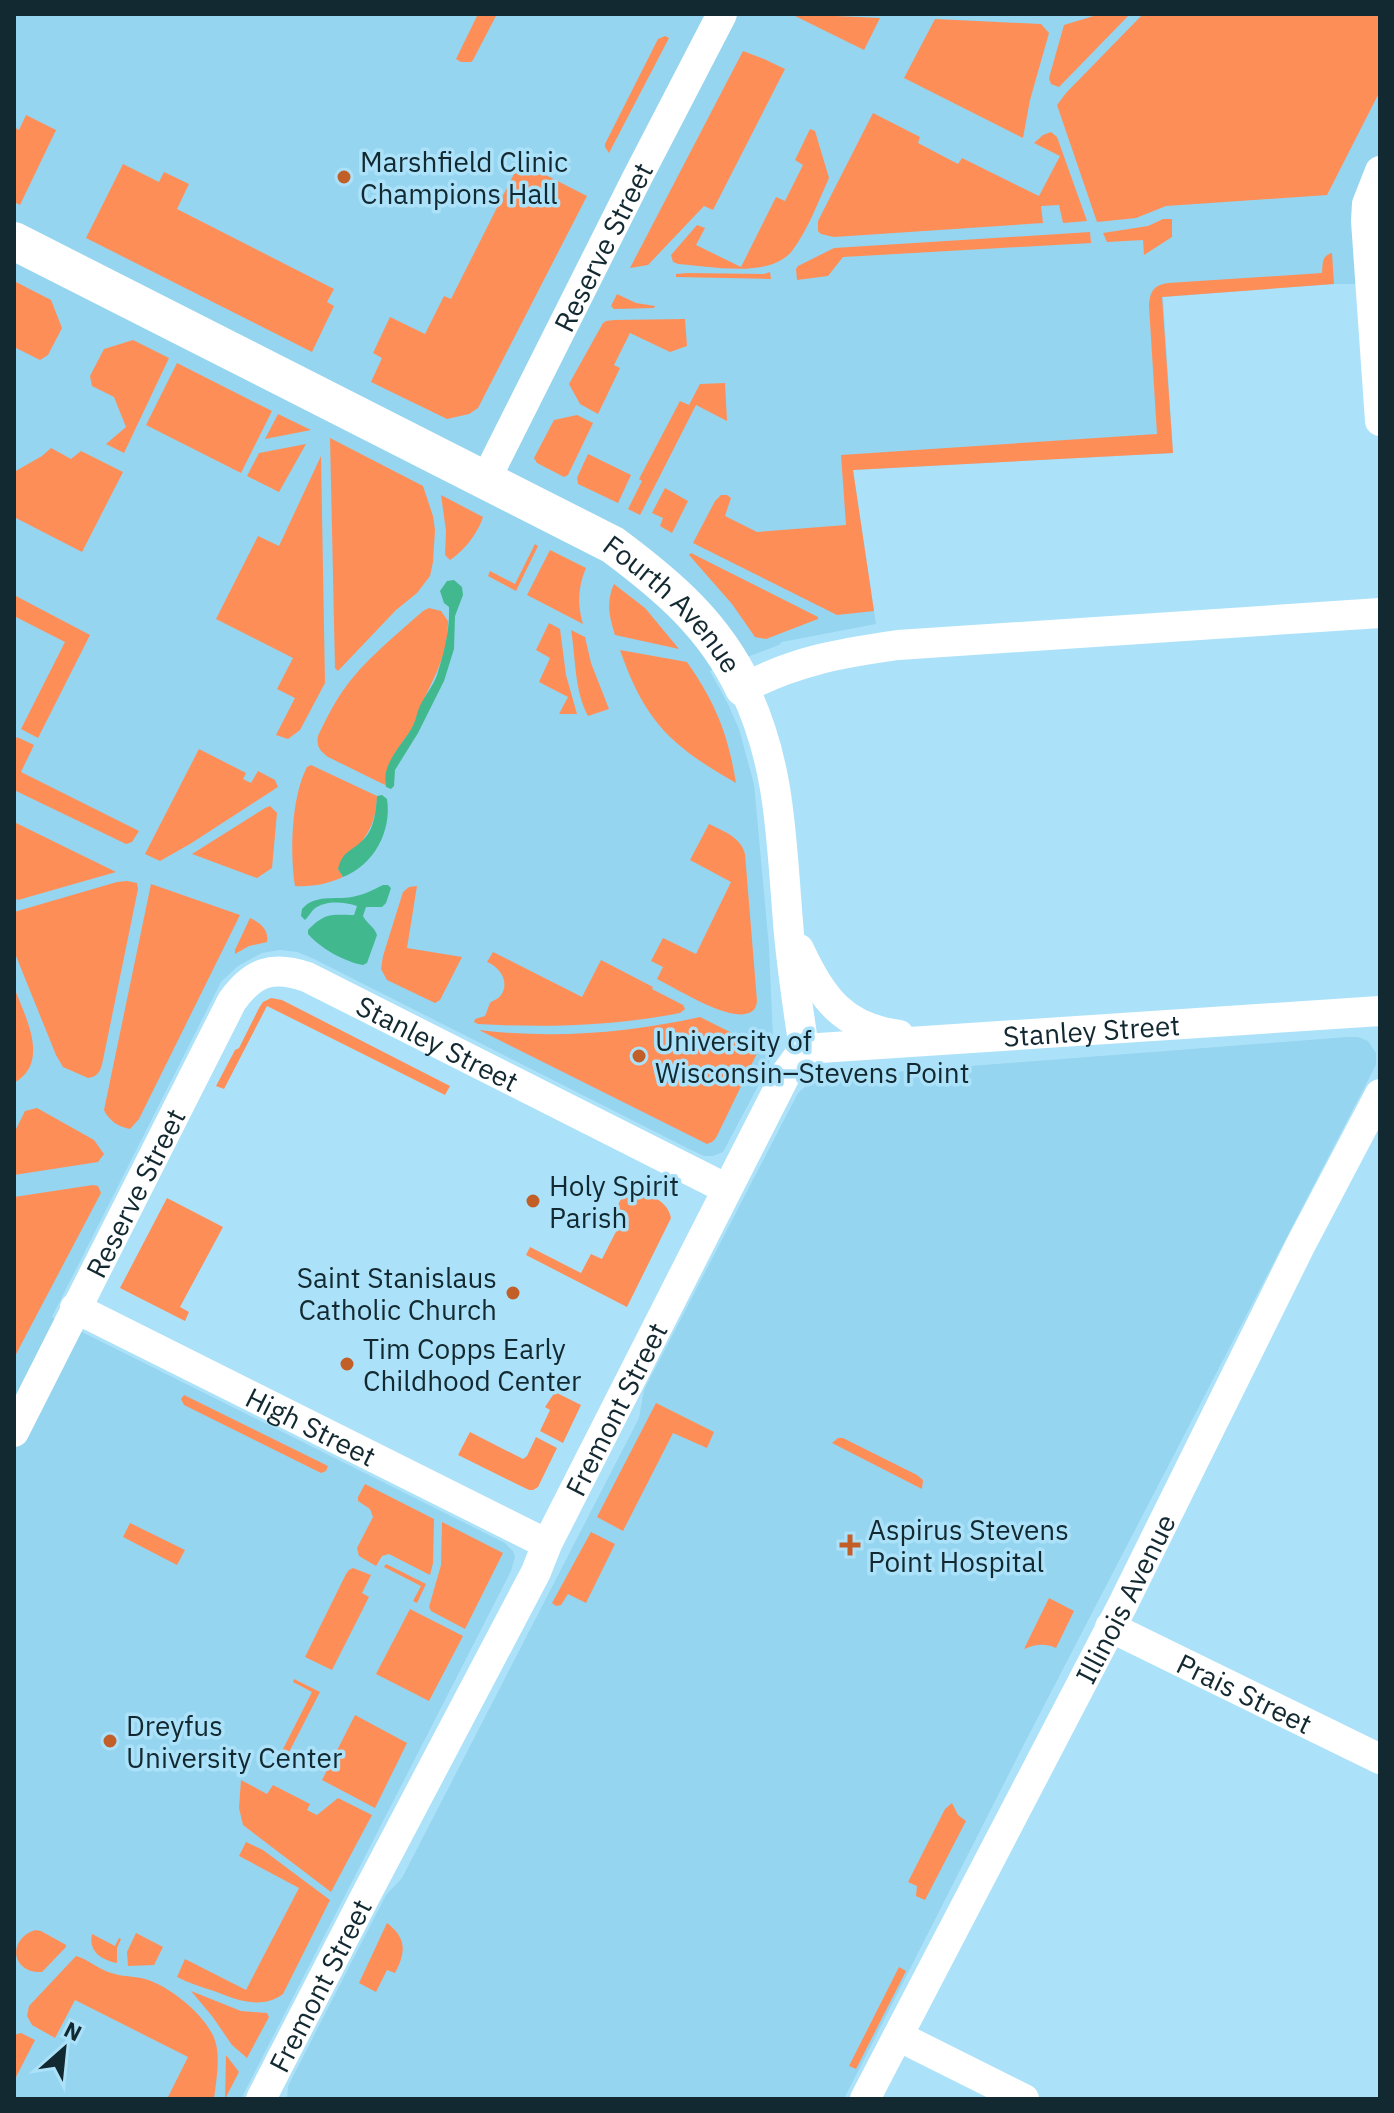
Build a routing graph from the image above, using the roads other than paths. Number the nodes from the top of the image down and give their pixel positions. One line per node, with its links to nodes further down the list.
1 (722, 14): 5 (street, Reserve Street)
2 (1380, 171): 4 (street)
3 (14, 241): 5 (street, Fourth Avenue)
4 (1380, 421)
5 (486, 479): 7 (street, Fourth Avenue)
6 (1380, 613): 7 (street, Fourth Avenue)
7 (744, 688): 8 (street)
8 (788, 926): 11 (street); 12 (street)
9 (273, 970): 14 (street, Stanley Street); 15 (street, Reserve Street)
10 (1380, 1011): 11 (street, Stanley Street)
11 (951, 1040): 12 (street, Stanley Street)
12 (804, 1049): 14 (street, Fremont Street)
13 (1380, 1094): 18 (street, Illinois Avenue)
14 (727, 1189): 17 (street, Fremont Street)
15 (75, 1308): 16 (street, Reserve Street); 17 (street, High Street)
16 (14, 1432)
17 (547, 1544): 21 (street, Fremont Street)
18 (1110, 1627): 19 (street, Prais Street); 20 (street, Illinois Avenue)
19 (1380, 1759)
20 (898, 2036): 22 (street, Illinois Avenue); 23 (street)
21 (261, 2099)
22 (865, 2099)
23 (1024, 2099)

